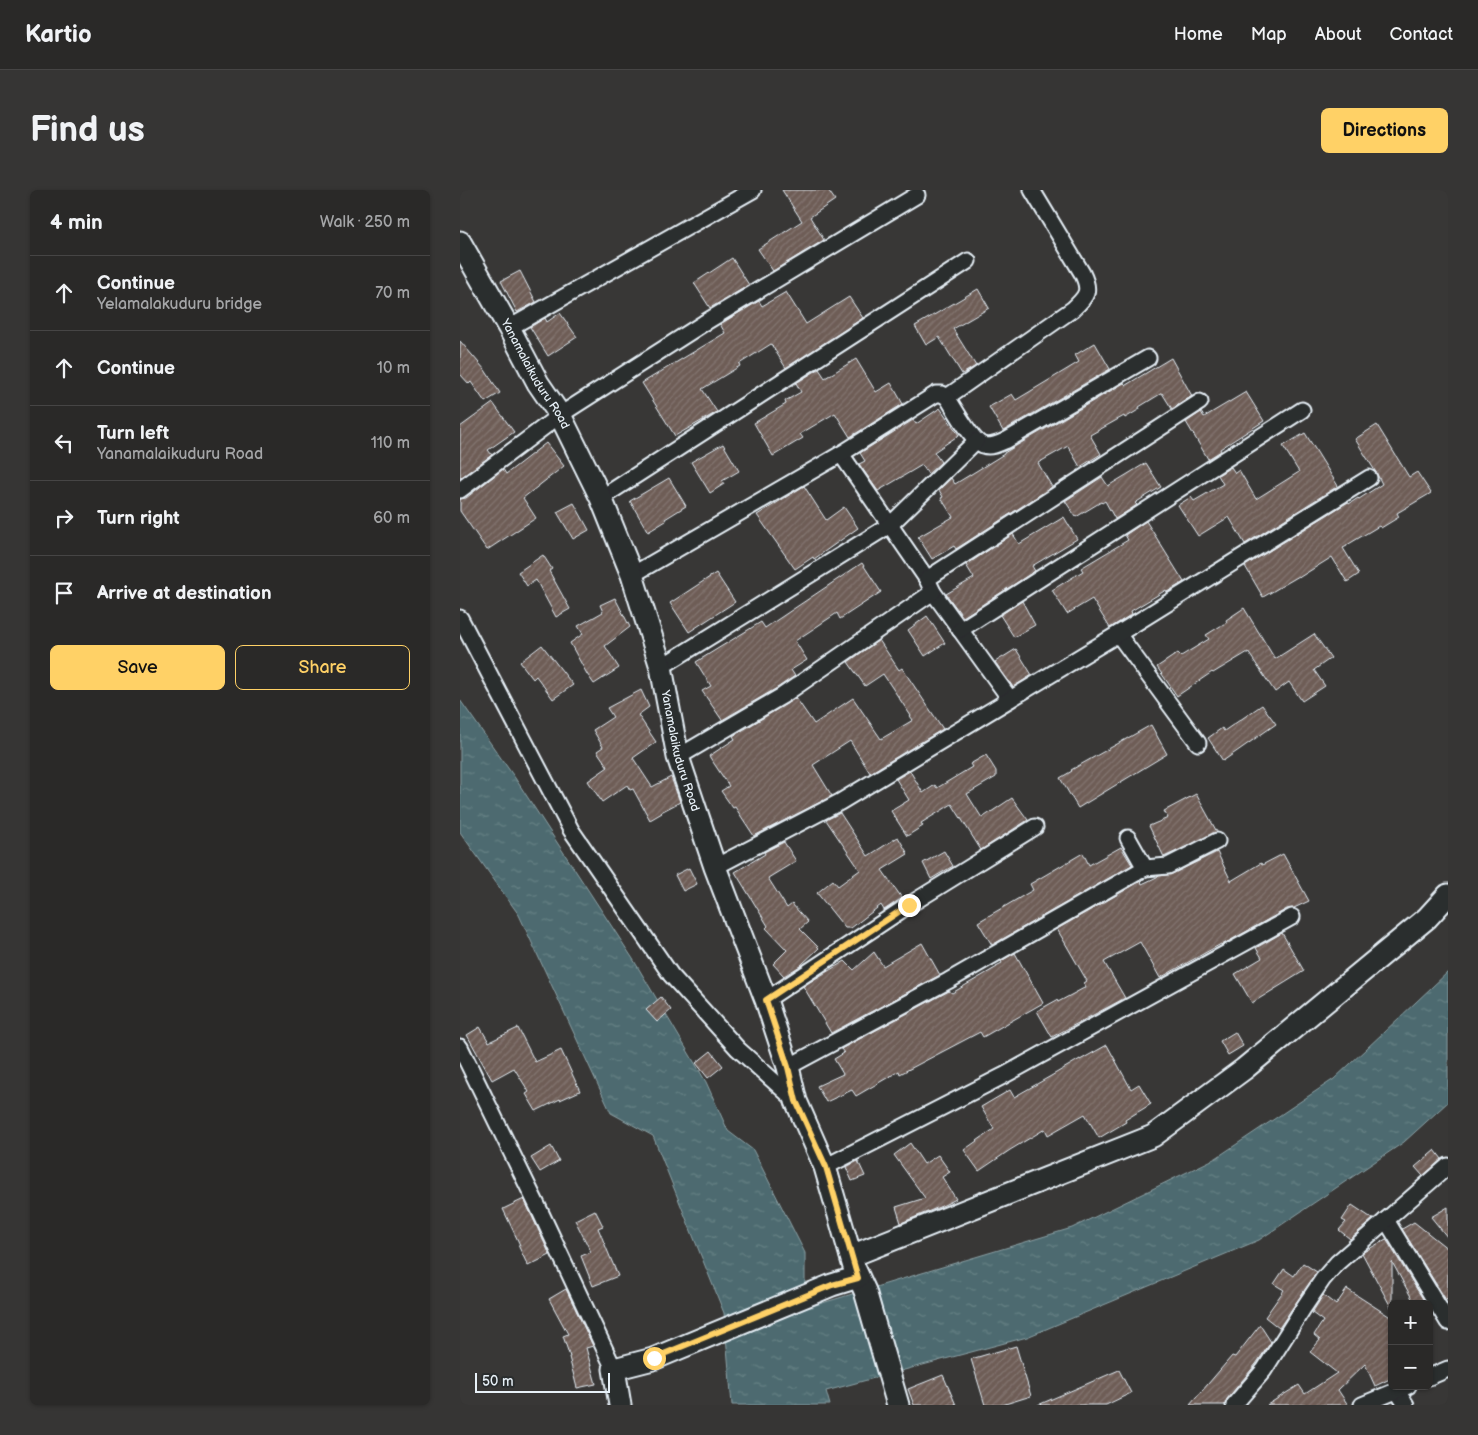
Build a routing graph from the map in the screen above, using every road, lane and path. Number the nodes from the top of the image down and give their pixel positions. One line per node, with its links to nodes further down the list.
1 (753, 190): 6 (street)
2 (1032, 190): 8 (street)
3 (917, 195): 11 (street)
4 (460, 242): 6 (street, Yanamalaikuduru Road)
5 (968, 261): 16 (street)
6 (509, 328): 11 (street, Yanamalaikuduru Road)
7 (1148, 358): 12 (street)
8 (947, 397): 12 (street); 13 (street)
9 (1200, 402): 19 (street)
10 (1302, 410): 21 (street)
11 (560, 415): 15 (street); 16 (street, Yanamalaikuduru Road)
12 (976, 441): 17 (street)
13 (841, 454): 17 (street); 18 (street)
14 (1368, 478): 22 (street)
15 (460, 490)
16 (601, 498): 18 (street, Yanamalaikuduru Road)
17 (890, 525): 19 (street); 23 (street)
18 (632, 575): 23 (street, Yanamalaikuduru Road)
19 (930, 586): 21 (street); 26 (street)
20 (460, 618): 37 (street)
21 (960, 630): 24 (street)
22 (1118, 634): 24 (street); 25 (street)
23 (661, 667): 26 (street, Yanamalaikuduru Road)
24 (1010, 699): 30 (street)
25 (1198, 743)
26 (678, 757): 30 (street, Yanamalaikuduru Road)
27 (1035, 828): 34 (street)
28 (1128, 838): 31 (street)
29 (1217, 841): 31 (street)
30 (714, 867): 34 (street, Yanamalaikuduru Road)
31 (1145, 868): 36 (street)
32 (1448, 895): 41 (street)
33 (1292, 917): 38 (street)
34 (766, 1000): 36 (street, Yanamalaikuduru Road)
35 (460, 1047): 44 (street)
36 (788, 1067): 37 (street, Yanamalaikuduru Road)
37 (796, 1101): 38 (street, Yanamalaikuduru Road)
38 (826, 1167): 41 (street, Yanamalaikuduru Road)
39 (1446, 1172): 40 (street)
40 (1386, 1220): 43 (street); 51 (street)
41 (851, 1256): 42 (street, Yanamalaikuduru Road)
42 (862, 1284): 44 (street); 50 (street, Yanamalaikuduru Road)
43 (1448, 1322)
44 (614, 1369): 49 (street)
45 (1448, 1369): 46 (street)
46 (1433, 1375)
47 (1400, 1390): 52 (street)
48 (1403, 1390): 53 (street)
49 (620, 1405)
50 (898, 1405)
51 (1234, 1405)
52 (1362, 1405)
53 (1406, 1405)

